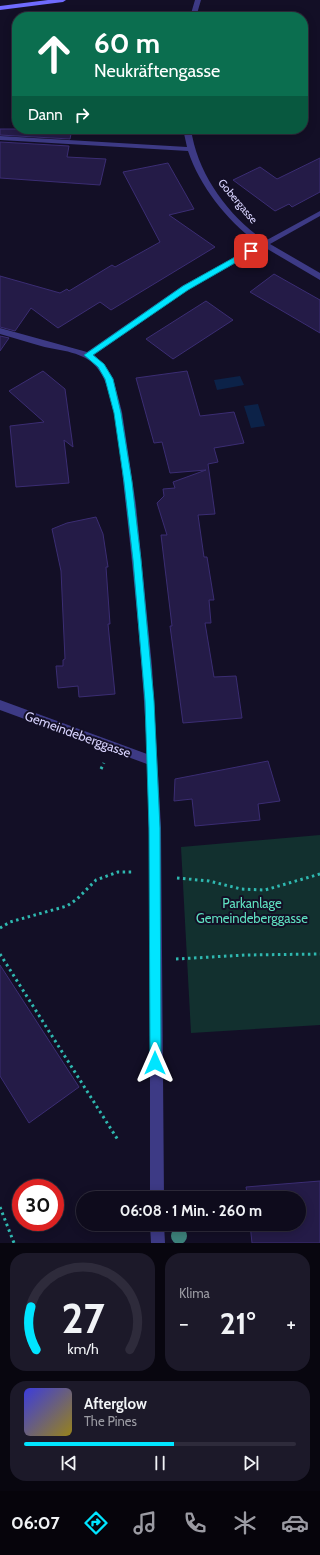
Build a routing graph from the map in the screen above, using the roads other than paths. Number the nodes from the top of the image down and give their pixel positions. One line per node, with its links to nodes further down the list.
1 (63, 0): 3 (street)
2 (198, 0): 4 (street)
3 (0, 8)
4 (194, 12)
5 (188, 134): 7 (street, Gobergasse)
6 (0, 138): 7 (street)
7 (190, 149): 9 (street, Gobergasse)
8 (320, 213): 9 (street)
9 (264, 243): 10 (street, Gobergasse); 12 (street)
10 (320, 277)
11 (0, 331): 12 (street)
12 (88, 355): 14 (street)
13 (0, 704): 14 (street, Gemeindeberggasse)
14 (152, 761): 15 (street)
15 (157, 1191)
16 (157, 1231): 17 (street)
17 (158, 1243)

